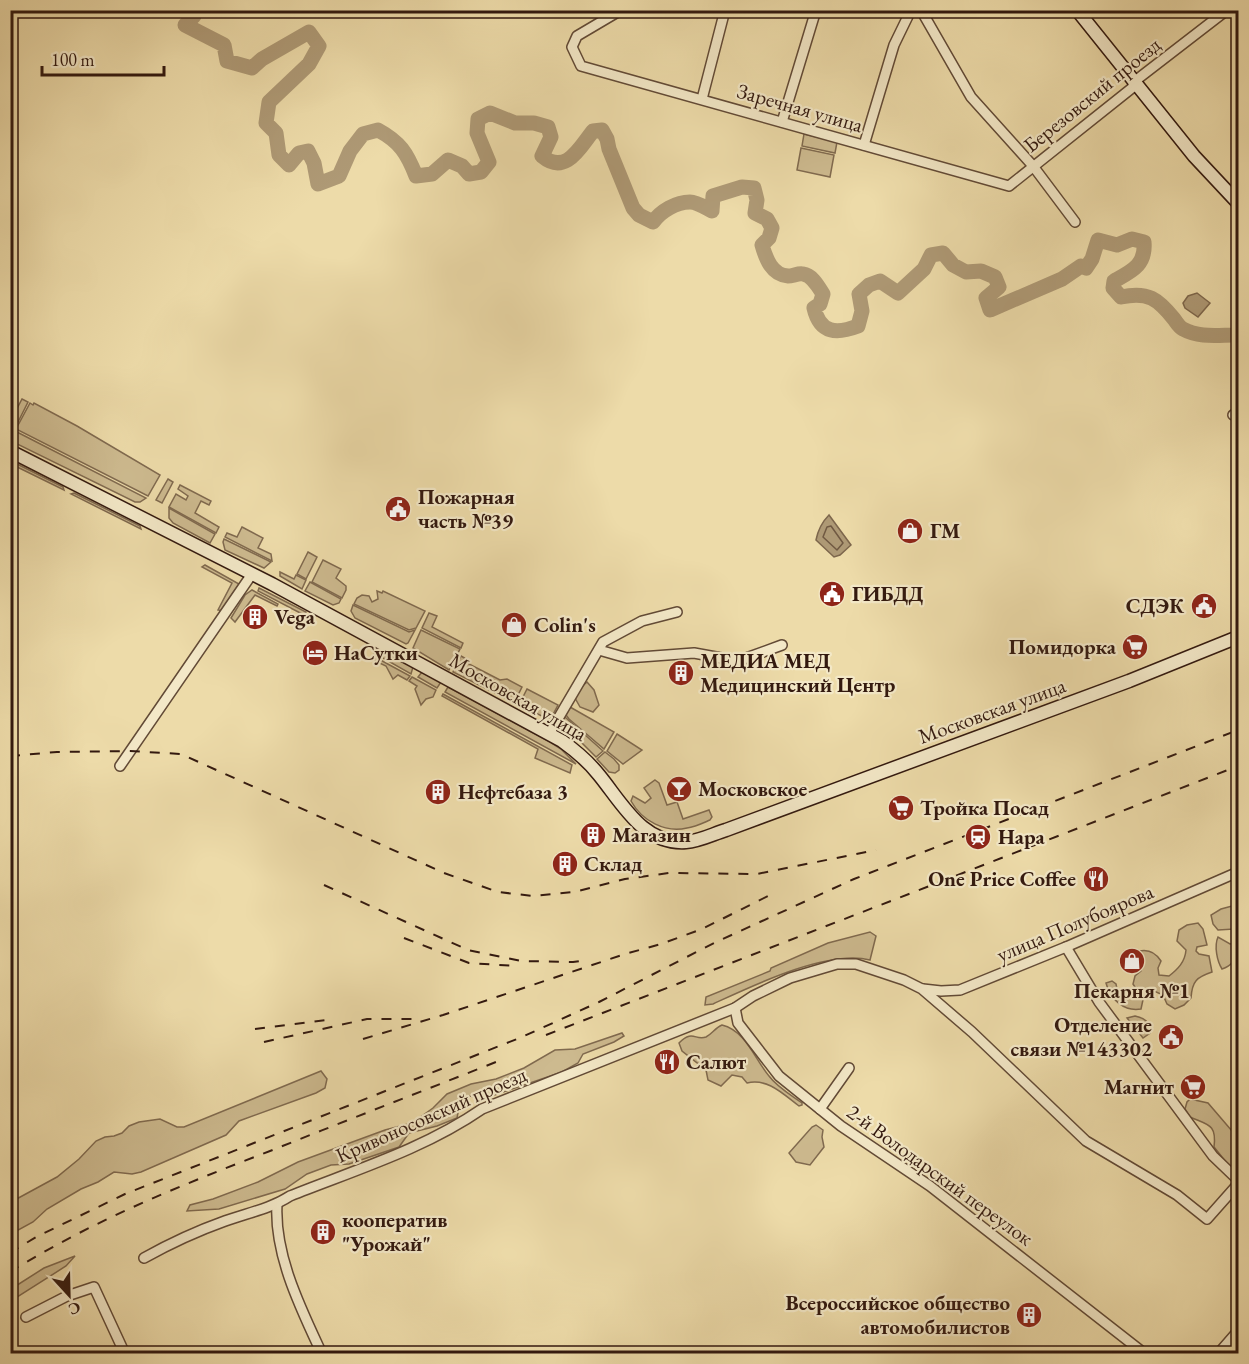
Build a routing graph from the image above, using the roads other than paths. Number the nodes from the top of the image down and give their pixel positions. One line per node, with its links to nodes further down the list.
1 (621, 10): 9 (street, Заречная улица)
2 (725, 10): 9 (street)
3 (816, 10): 10 (street)
4 (911, 10): 11 (street)
5 (921, 10): 12 (street)
6 (1077, 10): 8 (main road)
7 (1227, 10): 8 (street, Березовский проезд)
8 (1135, 81): 12 (street, Березовский проезд); 14 (main road)
9 (702, 99): 10 (street, Заречная улица)
10 (782, 122): 11 (street, Заречная улица)
11 (864, 145): 13 (street, Заречная улица)
12 (1033, 166): 13 (street, Березовский проезд); 15 (street)
13 (1009, 186)
14 (1237, 198)
15 (1075, 222)
16 (10, 451): 17 (main road, Московская улица)
17 (252, 574): 22 (main road, Московская улица); 23 (street)
18 (677, 612): 21 (street)
19 (1239, 637): 22 (main road, Московская улица)
20 (782, 645): 21 (street)
21 (599, 650): 22 (street)
22 (549, 734)
23 (120, 766)
24 (1239, 872): 25 (street, улица Полубоярова)
25 (1066, 947): 26 (street, улица Полубоярова); 30 (street)
26 (922, 989): 27 (street, Кривоносовский проезд); 30 (street)
27 (735, 1008): 29 (street, 2-й Володарский переулок); 31 (street, Кривоносовский проезд)
28 (849, 1068): 29 (street)
29 (819, 1109): 37 (street, 2-й Володарский переулок)
30 (1239, 1182)
31 (277, 1204): 32 (street, Кривоносовский проезд); 36 (street)
32 (144, 1258)
33 (26, 1317): 35 (street)
34 (1239, 1331): 38 (street)
35 (125, 1353)
36 (322, 1353)
37 (1145, 1353)
38 (1218, 1353)

